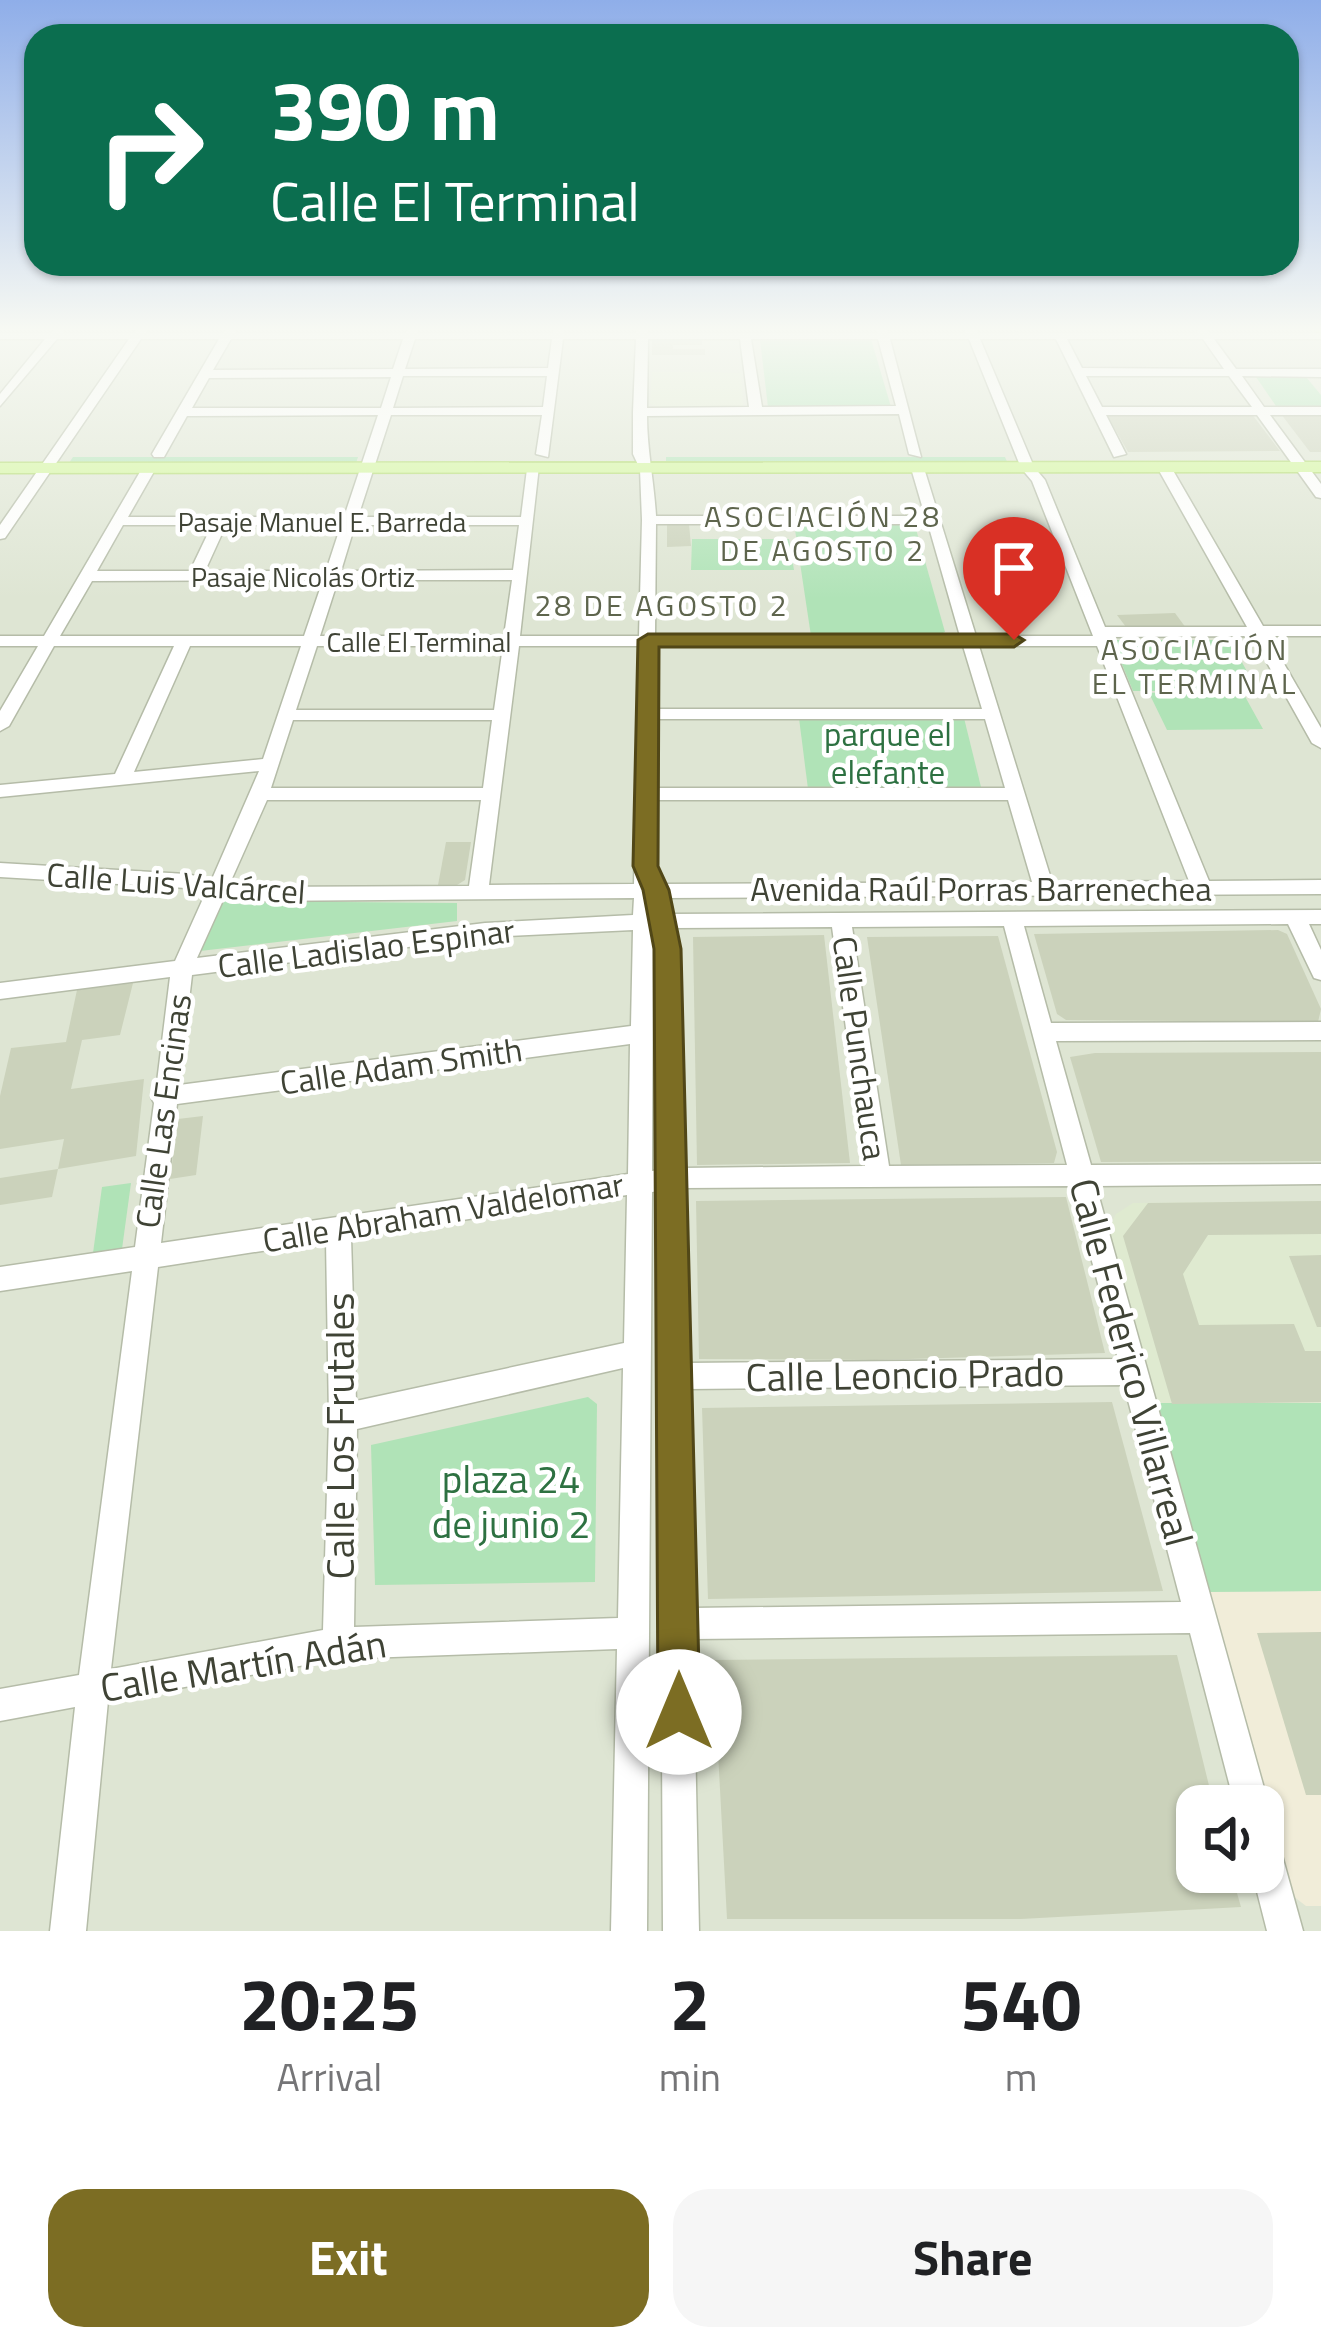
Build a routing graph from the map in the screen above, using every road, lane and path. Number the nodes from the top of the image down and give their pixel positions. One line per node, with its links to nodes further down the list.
1 (81, 418): 14 (street)
2 (179, 418): 15 (street)
3 (384, 418): 18 (street, Calle Las Encinas)
4 (547, 418): 19 (street)
5 (640, 418): 20 (street)
6 (905, 418): 16 (street)
7 (1007, 418): 17 (street)
8 (1101, 418): 11 (street)
9 (1266, 418): 13 (street)
10 (0, 454): 14 (main road)
11 (1119, 454): 13 (main road); 17 (main road)
12 (1321, 454): 13 (main road)
13 (1296, 460): 21 (main road); 22 (main road); 24 (street)
14 (52, 461): 15 (main road); 23 (main road); 31 (street)
15 (154, 461): 18 (main road); 27 (street)
16 (917, 461): 17 (main road); 20 (main road); 26 (street)
17 (1025, 461): 22 (main road); 38 (street)
18 (370, 462): 19 (main road); 29 (street, Calle Las Encinas)
19 (539, 462): 20 (main road); 30 (street)
20 (644, 462): 25 (street)
21 (1321, 466)
22 (1164, 467): 36 (street)
23 (0, 468)
24 (1321, 494)
25 (650, 520): 26 (street); 40 (street)
26 (934, 520): 41 (street)
27 (118, 521): 28 (street, Pasaje Manuel E. Barreda); 34 (street)
28 (221, 521): 29 (street, Pasaje Manuel E. Barreda); 35 (street)
29 (350, 521): 30 (street, Pasaje Manuel E. Barreda); 32 (street, Calle Las Encinas)
30 (527, 521): 33 (street)
31 (3, 526)
32 (332, 575): 33 (street, Pasaje Nicolás Ortiz); 35 (street, Pasaje Nicolás Ortiz); 45 (street, Calle Las Encinas)
33 (519, 575): 39 (street)
34 (87, 576): 35 (street, Pasaje Nicolás Ortiz); 43 (street)
35 (195, 576)
36 (1257, 631): 37 (street, Calle El Terminal); 38 (street, Calle El Terminal); 51 (street)
37 (1321, 631)
38 (1102, 636): 41 (street, Calle El Terminal); 61 (street)
39 (510, 640): 40 (street, Calle El Terminal); 45 (street, Calle El Terminal); 49 (street)
40 (648, 640): 41 (street, Calle El Terminal); 46 (street)
41 (970, 640): 47 (street)
42 (0, 641): 43 (street, Calle El Terminal)
43 (49, 641): 44 (street, Calle El Terminal); 50 (street)
44 (184, 641): 45 (street, Calle El Terminal); 53 (street)
45 (310, 641): 48 (street, Calle Las Encinas)
46 (647, 714): 47 (street); 57 (street)
47 (992, 714): 58 (street)
48 (286, 715): 49 (street); 52 (street, Calle Las Encinas)
49 (500, 715): 56 (street)
50 (0, 726)
51 (1321, 743)
52 (270, 764): 53 (street); 55 (street, Calle Las Encinas)
53 (122, 779): 54 (street)
54 (0, 791)
55 (260, 794): 56 (street); 62 (street, Calle Las Encinas)
56 (488, 794): 65 (street)
57 (646, 794): 58 (street); 64 (street)
58 (1016, 794): 63 (street)
59 (0, 870): 62 (street, Calle Luis Valcárcel)
60 (1321, 887): 61 (street, Avenida Raúl Porras Barrenechea)
61 (1202, 888): 63 (street, Avenida Raúl Porras Barrenechea)
62 (217, 889): 65 (street, Calle Luis Valcárcel); 71 (street, Calle Las Encinas)
63 (1044, 889): 64 (street, Avenida Raúl Porras Barrenechea)
64 (648, 890): 65 (street, Calle Luis Valcárcel); 70 (street)
65 (478, 893)
66 (1294, 917): 67 (street, Avenida Raúl Porras Barrenechea); 68 (street, Avenida Raúl Porras Barrenechea); 72 (street)
67 (1321, 917)
68 (1012, 919): 69 (street, Avenida Raúl Porras Barrenechea); 75 (street, Calle Federico Villarreal)
69 (842, 920): 70 (street, Avenida Raúl Porras Barrenechea); 80 (street, Calle Punchauca)
70 (651, 923): 71 (street, Calle Ladislao Espinar); 76 (street); 81 (street)
71 (182, 969): 73 (street, Calle Ladislao Espinar); 77 (street, Calle Las Encinas)
72 (1321, 972)
73 (1, 995)
74 (1321, 1031): 75 (street)
75 (1043, 1032): 79 (street, Calle Federico Villarreal)
76 (639, 1034): 77 (street, Calle Adam Smith); 82 (street)
77 (163, 1097): 84 (street, Calle Las Encinas)
78 (1321, 1174): 79 (street, Calle Abraham Valdelomar)
79 (1081, 1175): 80 (street, Calle Abraham Valdelomar); 87 (street, Calle Federico Villarreal)
80 (878, 1176): 81 (street, Calle Abraham Valdelomar)
81 (673, 1178): 82 (street, Calle Abraham Valdelomar); 88 (street)
82 (637, 1183): 83 (street, Calle Abraham Valdelomar); 86 (street)
83 (338, 1228): 84 (street, Calle Abraham Valdelomar); 89 (street, Calle Los Frutales)
84 (143, 1258): 85 (street, Calle Abraham Valdelomar); 94 (street, Calle Las Encinas)
85 (0, 1280)
86 (635, 1353): 89 (street); 92 (street)
87 (1135, 1372): 88 (street, Calle Leoncio Prado); 90 (street, Calle Federico Villarreal)
88 (676, 1376): 91 (street)
89 (343, 1418): 93 (street, Calle Los Frutales)
90 (1201, 1617): 91 (street); 96 (street, Calle Federico Villarreal)
91 (678, 1624): 100 (street)
92 (632, 1633): 93 (street, Calle Martín Adán); 99 (street)
93 (338, 1643): 94 (street, Calle Martín Adán)
94 (92, 1688): 95 (street, Calle Martín Adán); 98 (street, Calle Las Encinas)
95 (0, 1705)
96 (1246, 1785)
97 (1275, 1893): 101 (street)
98 (68, 1931)
99 (629, 1931)
100 (681, 1931)
101 (1285, 1931)

